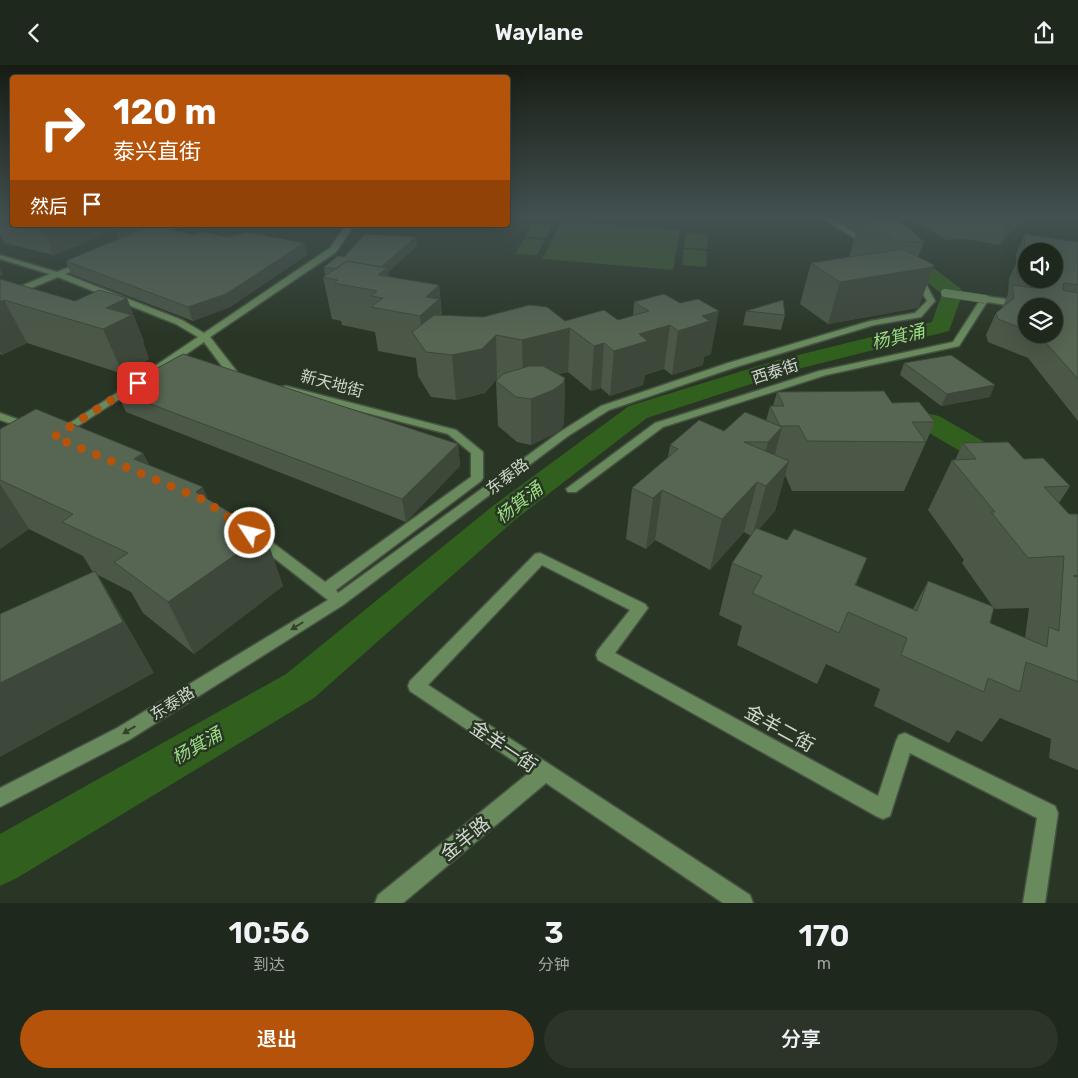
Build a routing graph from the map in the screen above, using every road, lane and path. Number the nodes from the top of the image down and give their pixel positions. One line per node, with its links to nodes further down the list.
1 (0, 257): 5 (street)
2 (323, 257): 10 (street)
3 (94, 259): 5 (street)
4 (904, 268): 6 (street)
5 (57, 274): 7 (street); 10 (street)
6 (925, 290): 8 (street, bridge); 20 (street, 东泰路)
7 (0, 298)
8 (985, 299): 9 (street); 16 (street, 西泰街)
9 (1018, 304)
10 (206, 338): 11 (street); 14 (street)
11 (253, 380)
12 (272, 385): 19 (street, 新天地街)
13 (0, 416): 14 (street)
14 (50, 439): 15 (street)
15 (72, 444)
16 (572, 489)
17 (243, 528): 19 (street)
18 (540, 558): 21 (street, 金羊一街); 25 (street, 金羊二街)
19 (326, 589): 20 (street)
20 (338, 601): 22 (street, 东泰路, one-way to 22)
21 (544, 773): 23 (street, 金羊路); 24 (street, 金羊一街)
22 (0, 798)
23 (386, 903)
24 (742, 903)
25 (1034, 903)

